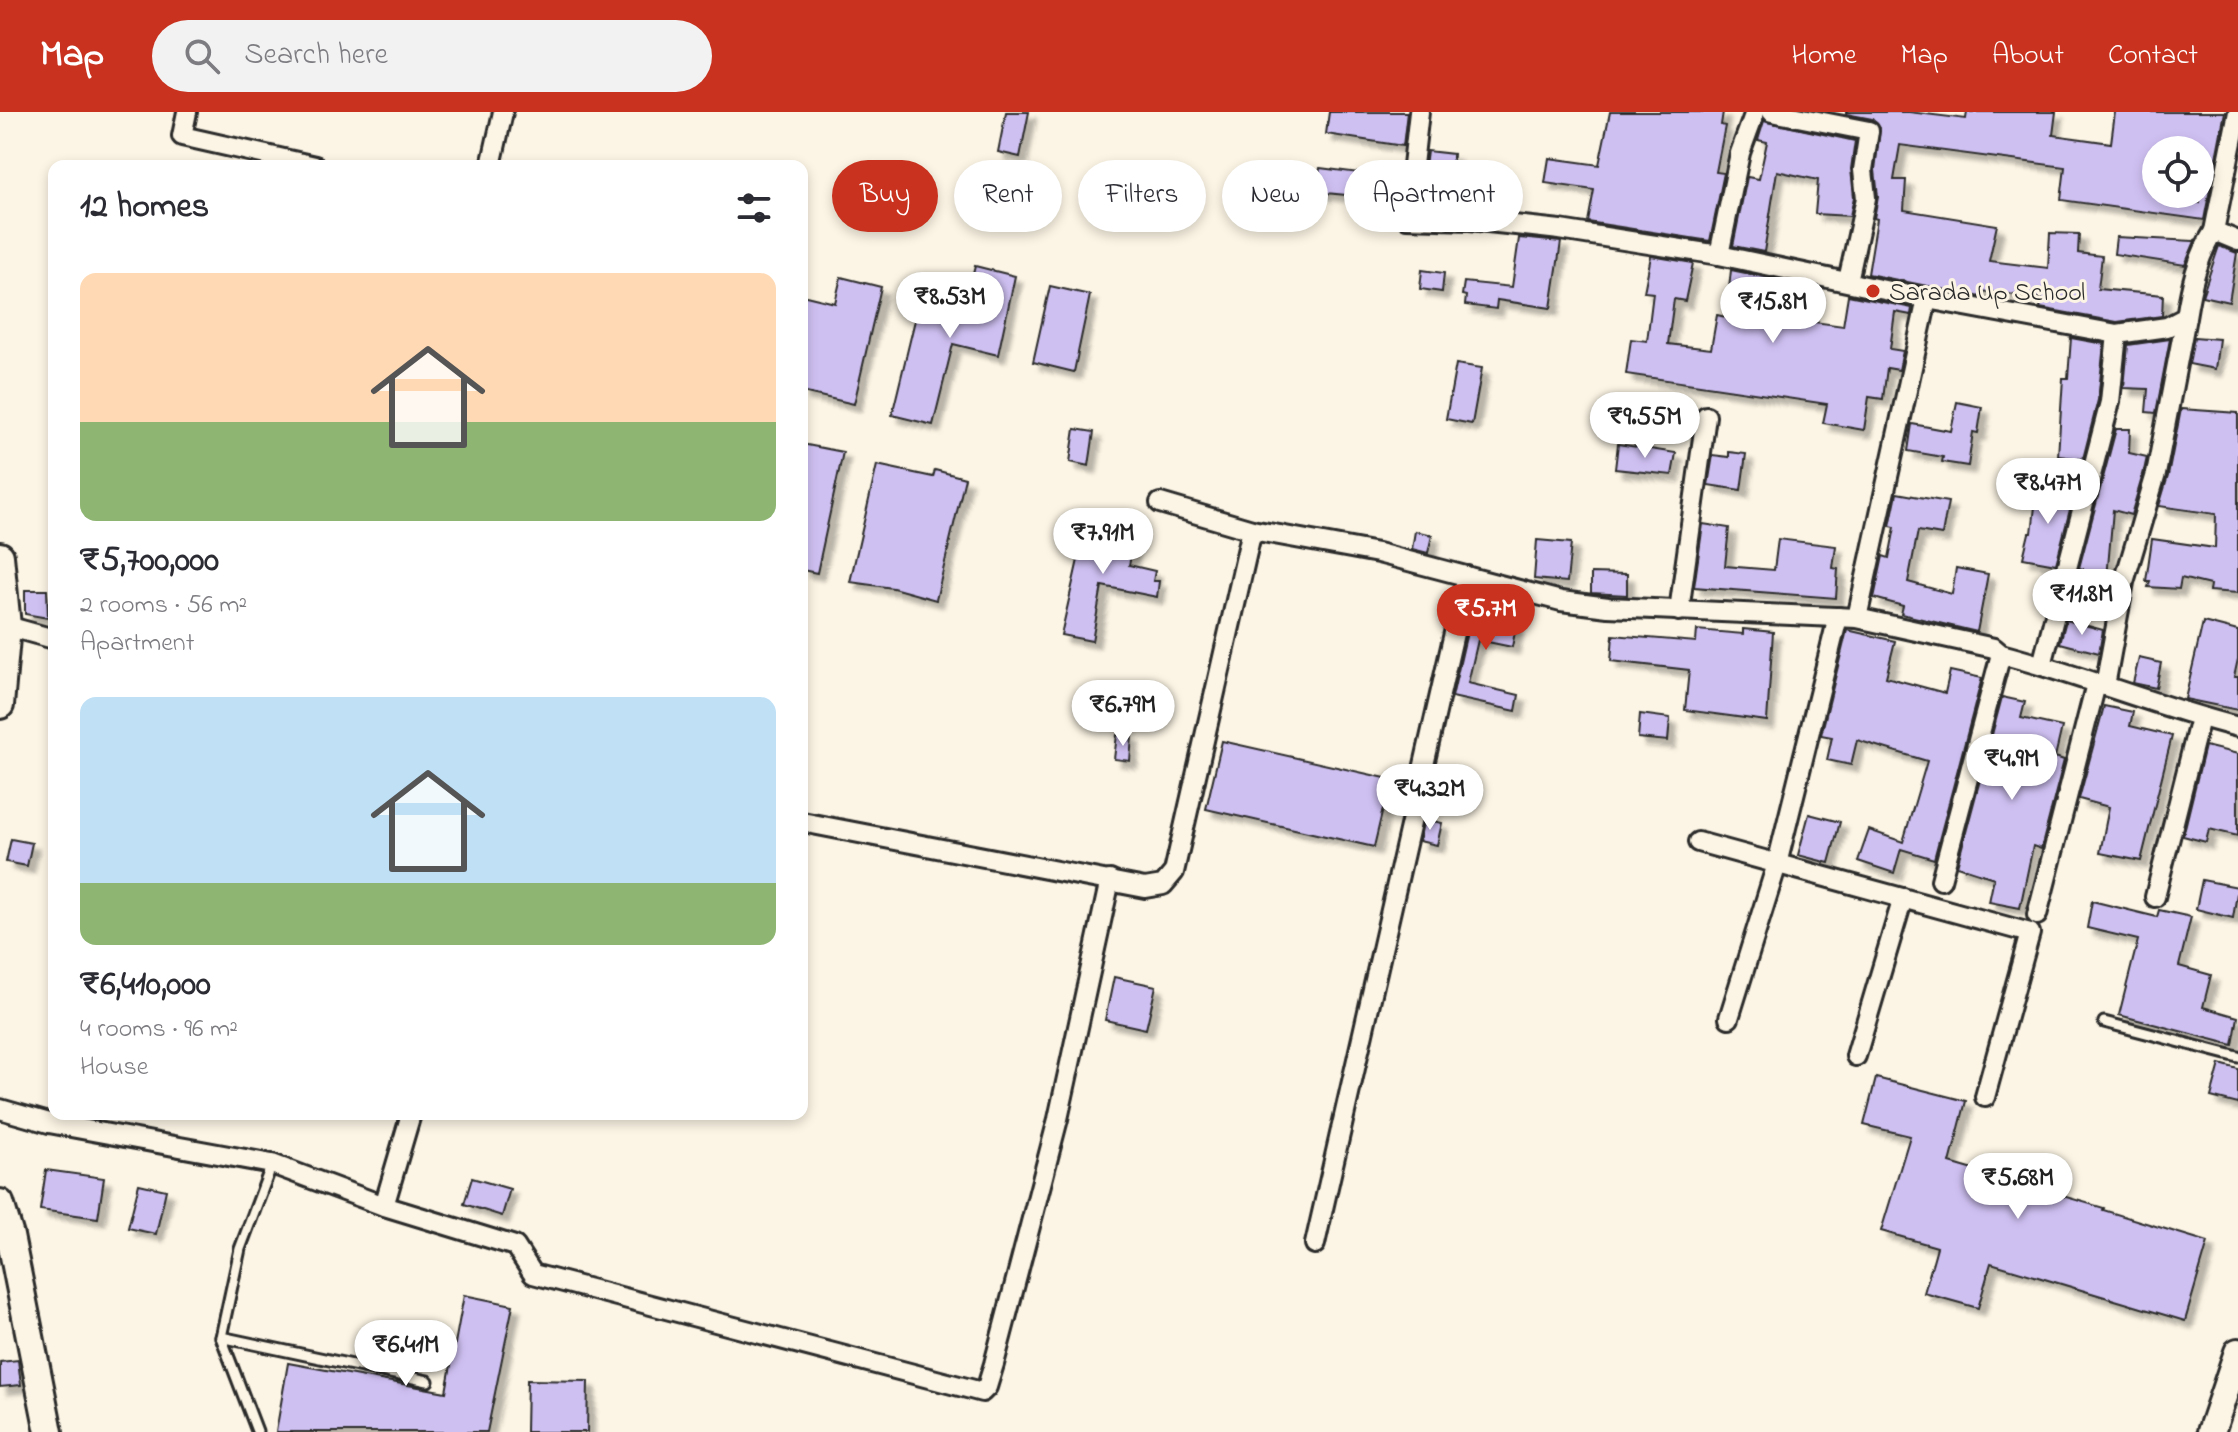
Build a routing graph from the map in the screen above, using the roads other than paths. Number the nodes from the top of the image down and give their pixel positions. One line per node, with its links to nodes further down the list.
1 (187, 112): 7 (street)
2 (503, 112): 8 (street)
3 (1419, 112): 11 (street)
4 (1755, 112): 11 (street)
5 (1772, 112): 12 (street)
6 (2238, 112): 9 (street)
7 (288, 160)
8 (492, 160)
9 (2214, 231): 10 (street); 14 (street)
10 (2238, 241)
11 (1719, 255): 12 (street)
12 (1848, 281): 13 (street)
13 (1927, 299): 15 (street); 23 (street)
14 (2186, 317): 15 (street); 28 (street)
15 (2117, 334): 27 (street)
16 (1706, 416): 21 (street)
17 (1160, 503): 18 (street)
18 (1252, 530): 20 (street); 35 (street)
19 (0, 556): 24 (street)
20 (1467, 576): 21 (street); 50 (street)
21 (1679, 611): 22 (street)
22 (1838, 617): 23 (street); 34 (street)
23 (1857, 618): 26 (street)
24 (7, 626): 25 (street); 29 (street)
25 (48, 637)
26 (2001, 654): 27 (street); 36 (street)
27 (2042, 665): 28 (street)
28 (2101, 685): 30 (street); 39 (street)
29 (0, 705)
30 (2200, 718): 31 (street); 37 (street)
31 (2237, 723)
32 (808, 823): 35 (street)
33 (1698, 842): 34 (street)
34 (1777, 864): 38 (street); 40 (street)
35 (1110, 880): 49 (street)
36 (1941, 880)
37 (2155, 897)
38 (1903, 898): 42 (street); 44 (street)
39 (2037, 915)
40 (1729, 1018)
41 (2104, 1022): 43 (lane)
42 (1856, 1056)
43 (2238, 1057)
44 (1985, 1097)
45 (0, 1109): 47 (street)
46 (409, 1120): 49 (street)
47 (272, 1164): 49 (street); 51 (lane)
48 (0, 1203): 55 (street)
49 (384, 1206)
50 (1315, 1244)
51 (221, 1337): 53 (lane); 54 (lane)
52 (2238, 1352): 56 (street)
53 (428, 1381)
54 (257, 1431)
55 (49, 1432)
56 (2211, 1432)

